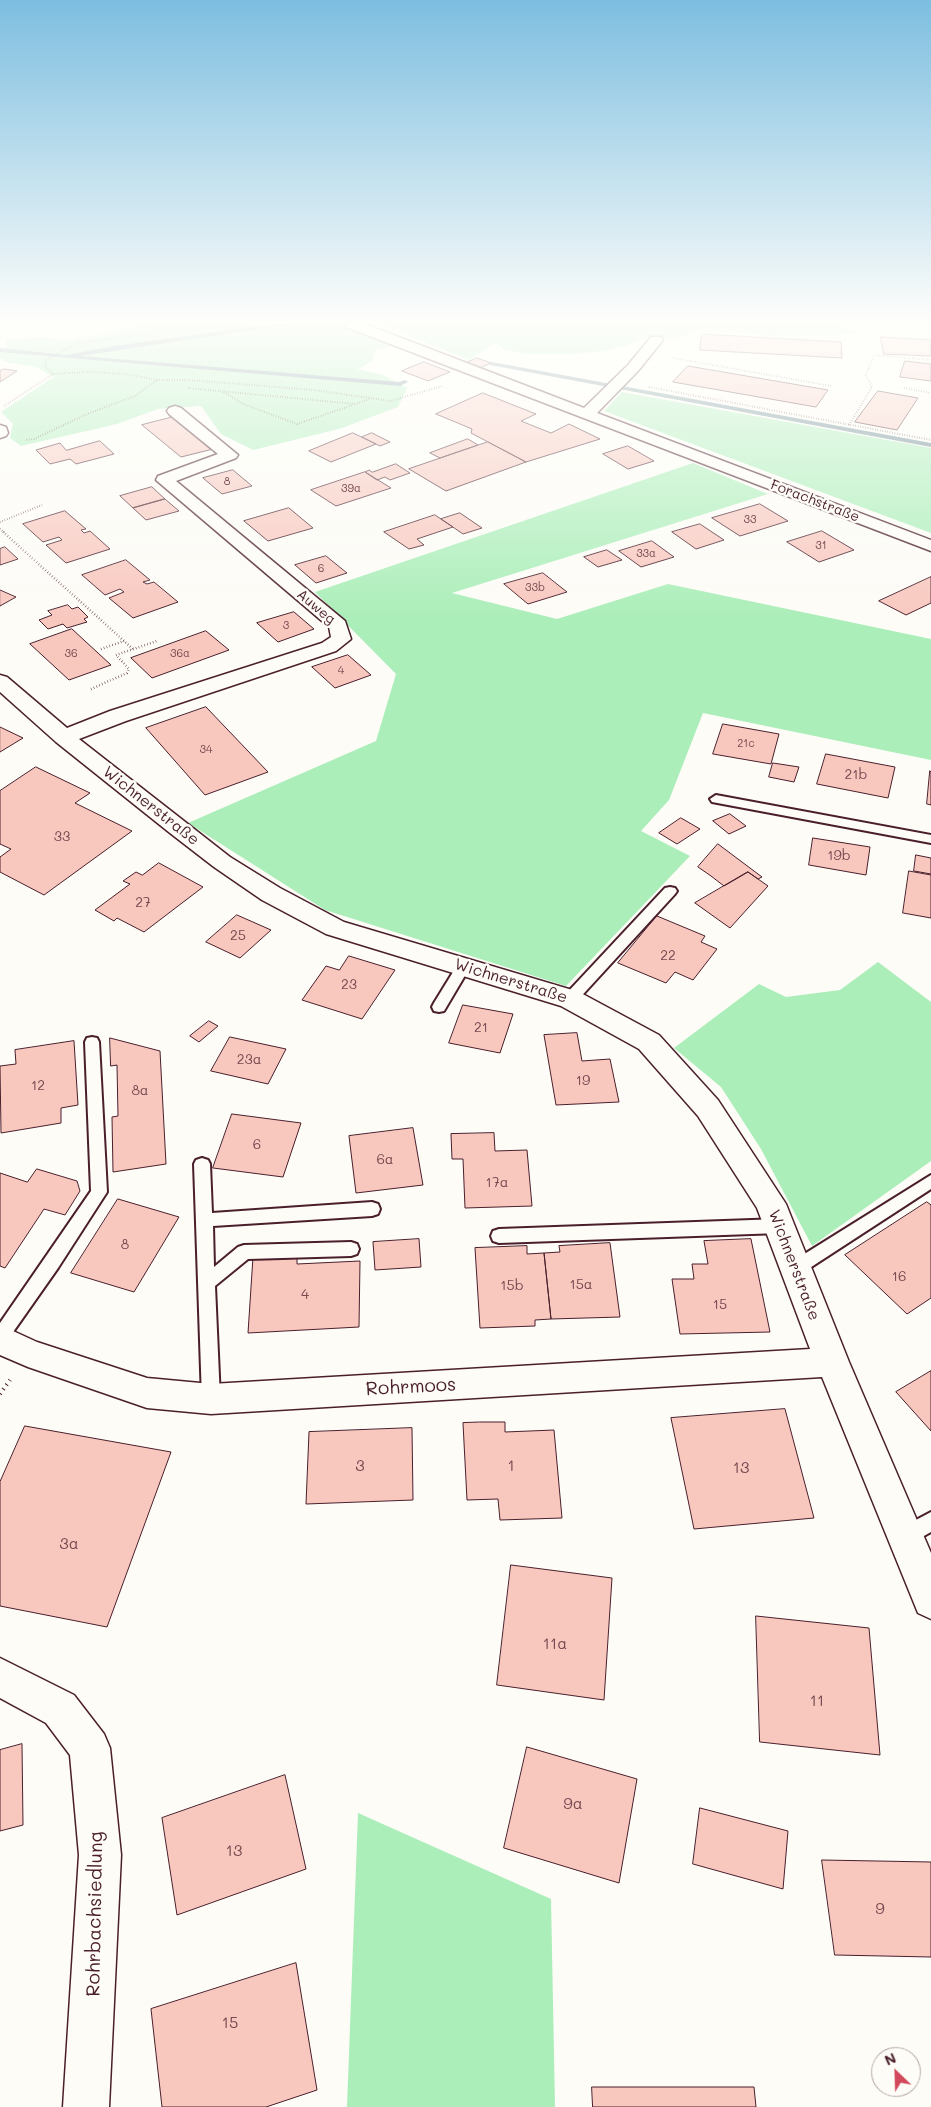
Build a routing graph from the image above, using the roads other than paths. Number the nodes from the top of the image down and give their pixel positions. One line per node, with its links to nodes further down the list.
1 (190, 422): 5 (street, Auweg)
2 (605, 422): 3 (street, Forachstraße)
3 (931, 546)
4 (0, 681): 5 (street, Wichnerstraße)
5 (64, 737): 9 (street, Wichnerstraße)
6 (716, 799): 7 (lane)
7 (931, 839)
8 (670, 891): 10 (lane)
9 (463, 967): 10 (street, Wichnerstraße); 11 (lane)
10 (570, 999): 17 (street, Wichnerstraße)
11 (439, 1007)
12 (92, 1042): 22 (lane)
13 (202, 1164): 16 (lane)
14 (931, 1181): 20 (lane)
15 (372, 1209): 16 (lane)
16 (204, 1220): 21 (lane)
17 (780, 1226): 18 (lane); 20 (street, Wichnerstraße)
18 (499, 1236)
19 (351, 1249): 21 (lane)
20 (796, 1268): 23 (street, Wichnerstraße)
21 (207, 1283): 24 (lane)
22 (0, 1338): 24 (street, Rohrmoos)
23 (832, 1362): 24 (street, Rohrmoos); 26 (street, Wichnerstraße)
24 (211, 1399)
25 (931, 1521): 26 (lane)
26 (906, 1536): 27 (street, Wichnerstraße)
27 (931, 1600)
28 (0, 1677): 29 (street, Rohrbachsiedlung)
29 (86, 2107)

